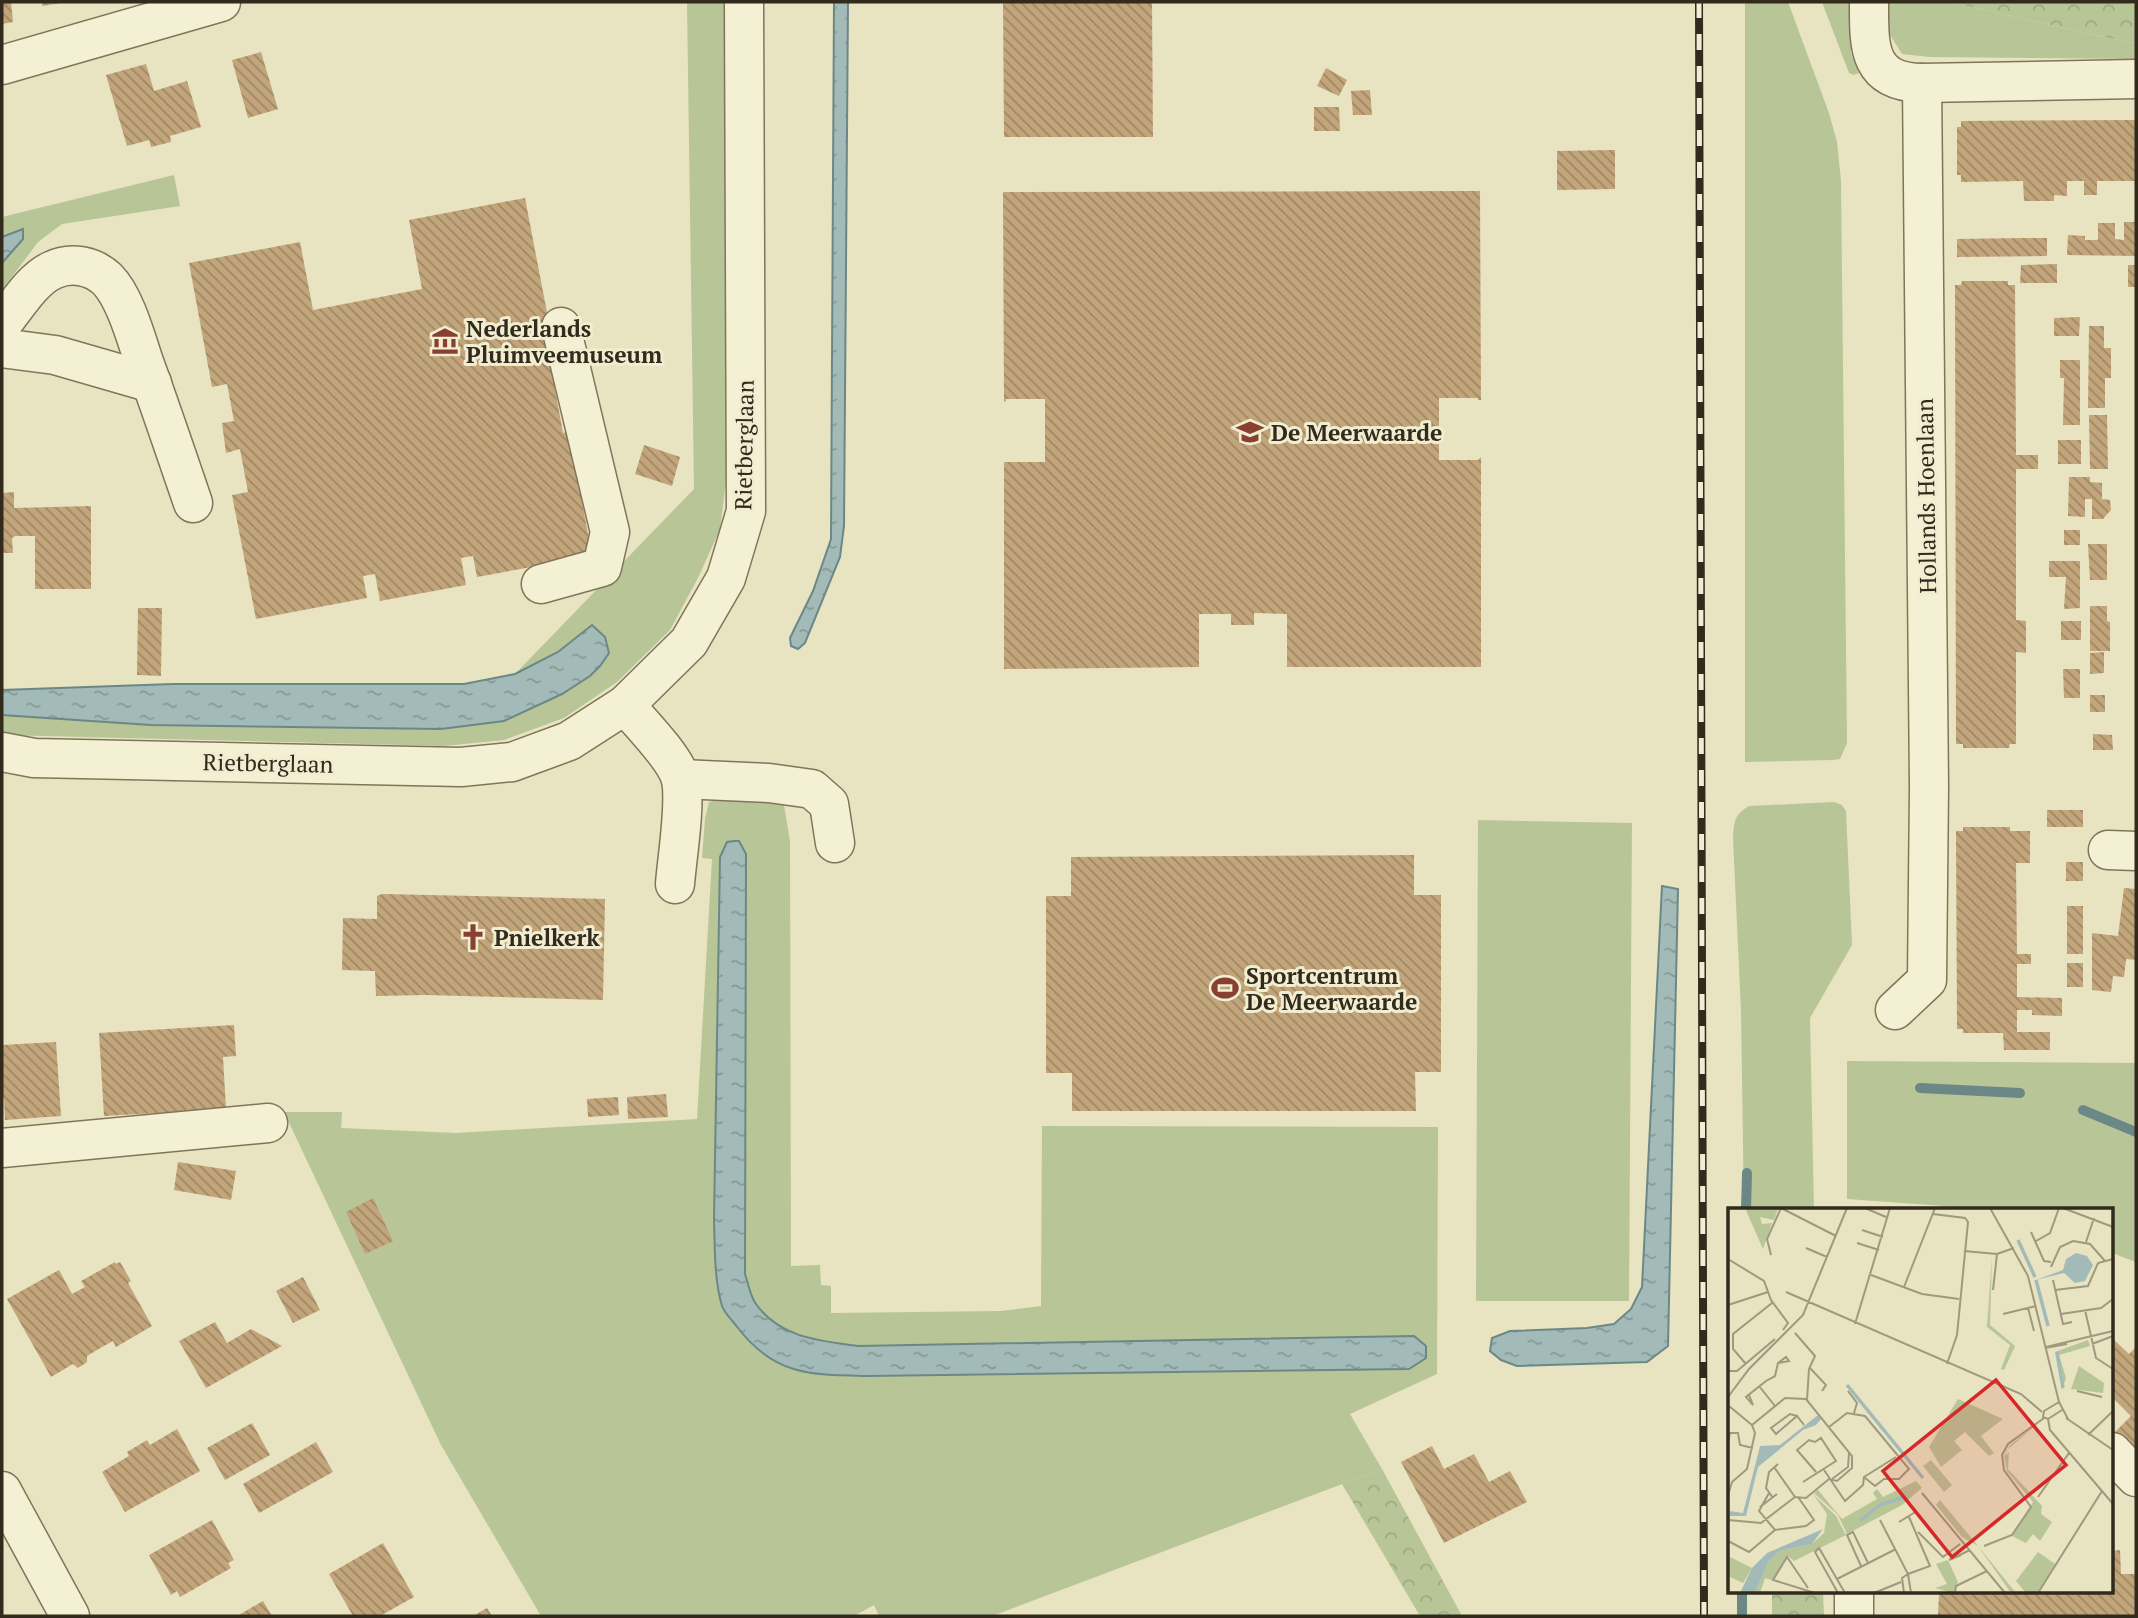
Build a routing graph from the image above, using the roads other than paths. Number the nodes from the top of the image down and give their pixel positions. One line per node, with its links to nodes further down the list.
1 (221, 2): 4 (street)
2 (744, 2): 13 (street, Rietberglaan)
3 (1869, 2): 6 (street)
4 (2, 65)
5 (2136, 79): 6 (street)
6 (1922, 83): 18 (street, Hollands Hoenlaan)
7 (2, 324): 10 (street)
8 (561, 327): 12 (street)
9 (2, 348): 10 (street)
10 (152, 383): 11 (street)
11 (193, 503)
12 (541, 584)
13 (625, 705): 14 (street, Rietberglaan); 15 (street)
14 (13, 757)
15 (681, 779): 16 (street); 17 (street)
16 (835, 843)
17 (675, 884)
18 (1895, 1010)
19 (268, 1123): 20 (street)
20 (2, 1148)
21 (2114, 1454): 22 (street)
22 (2136, 1477)
23 (2, 1491): 25 (street)
24 (1854, 1594): 26 (street)
25 (70, 1616)
26 (1854, 1616)

